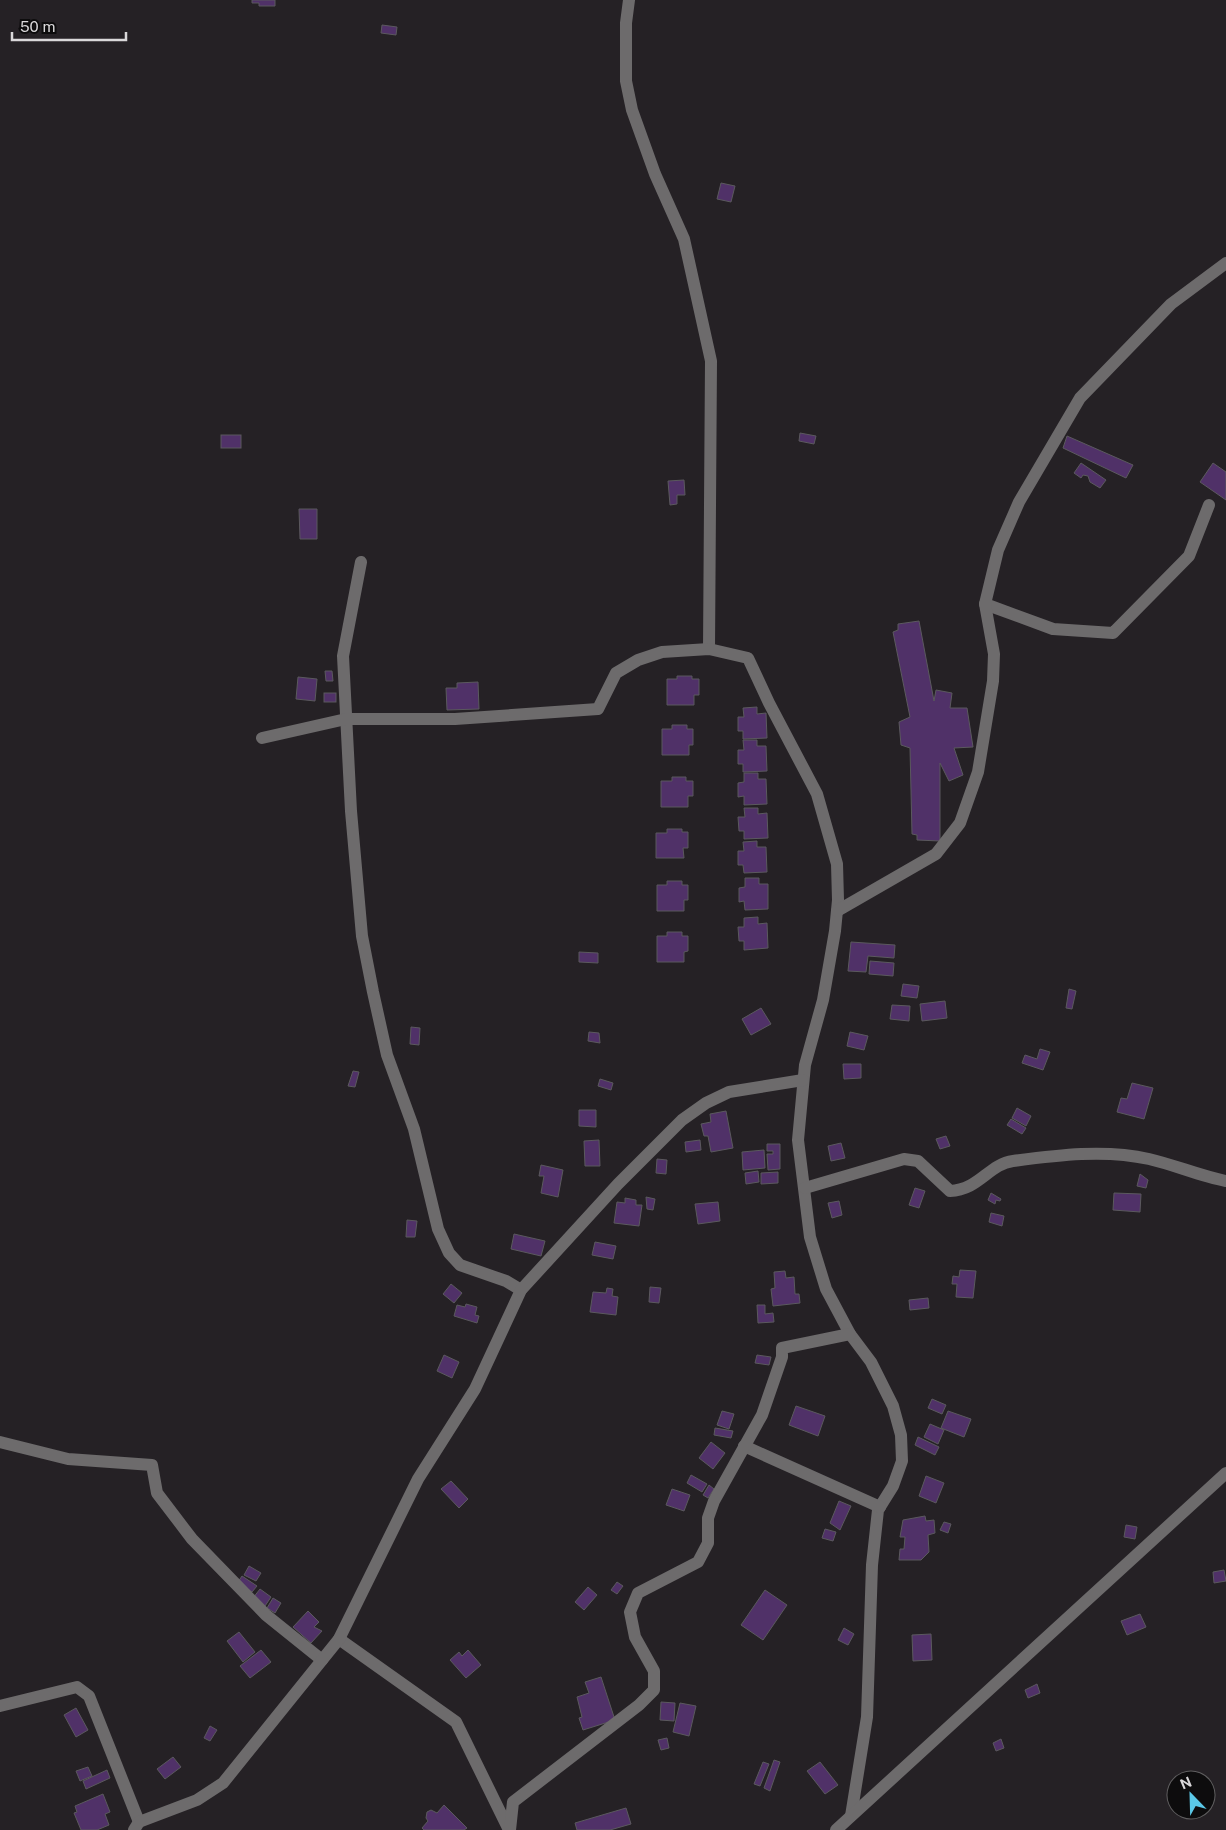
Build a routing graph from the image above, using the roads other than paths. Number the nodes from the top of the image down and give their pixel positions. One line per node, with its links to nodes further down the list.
1 (629, 0): 6 (street)
2 (1226, 263): 5 (street)
3 (1209, 505): 5 (street)
4 (361, 562): 7 (street)
5 (985, 604): 9 (street)
6 (709, 649): 7 (street); 9 (street)
7 (346, 719): 8 (street); 13 (street)
8 (262, 738)
9 (837, 911): 10 (street)
10 (803, 1080): 12 (street); 13 (street)
11 (1226, 1181): 12 (street)
12 (805, 1188): 14 (street)
13 (521, 1290): 19 (street)
14 (850, 1334): 16 (street); 18 (street)
15 (0, 1442): 20 (street)
16 (744, 1446): 18 (street); 24 (street)
17 (1226, 1473): 22 (street)
18 (880, 1508): 22 (street)
19 (339, 1639): 20 (street); 24 (street)
20 (322, 1660): 23 (street)
21 (0, 1706): 23 (street)
22 (851, 1816): 25 (street)
23 (137, 1826)
24 (509, 1830)
25 (836, 1830)

